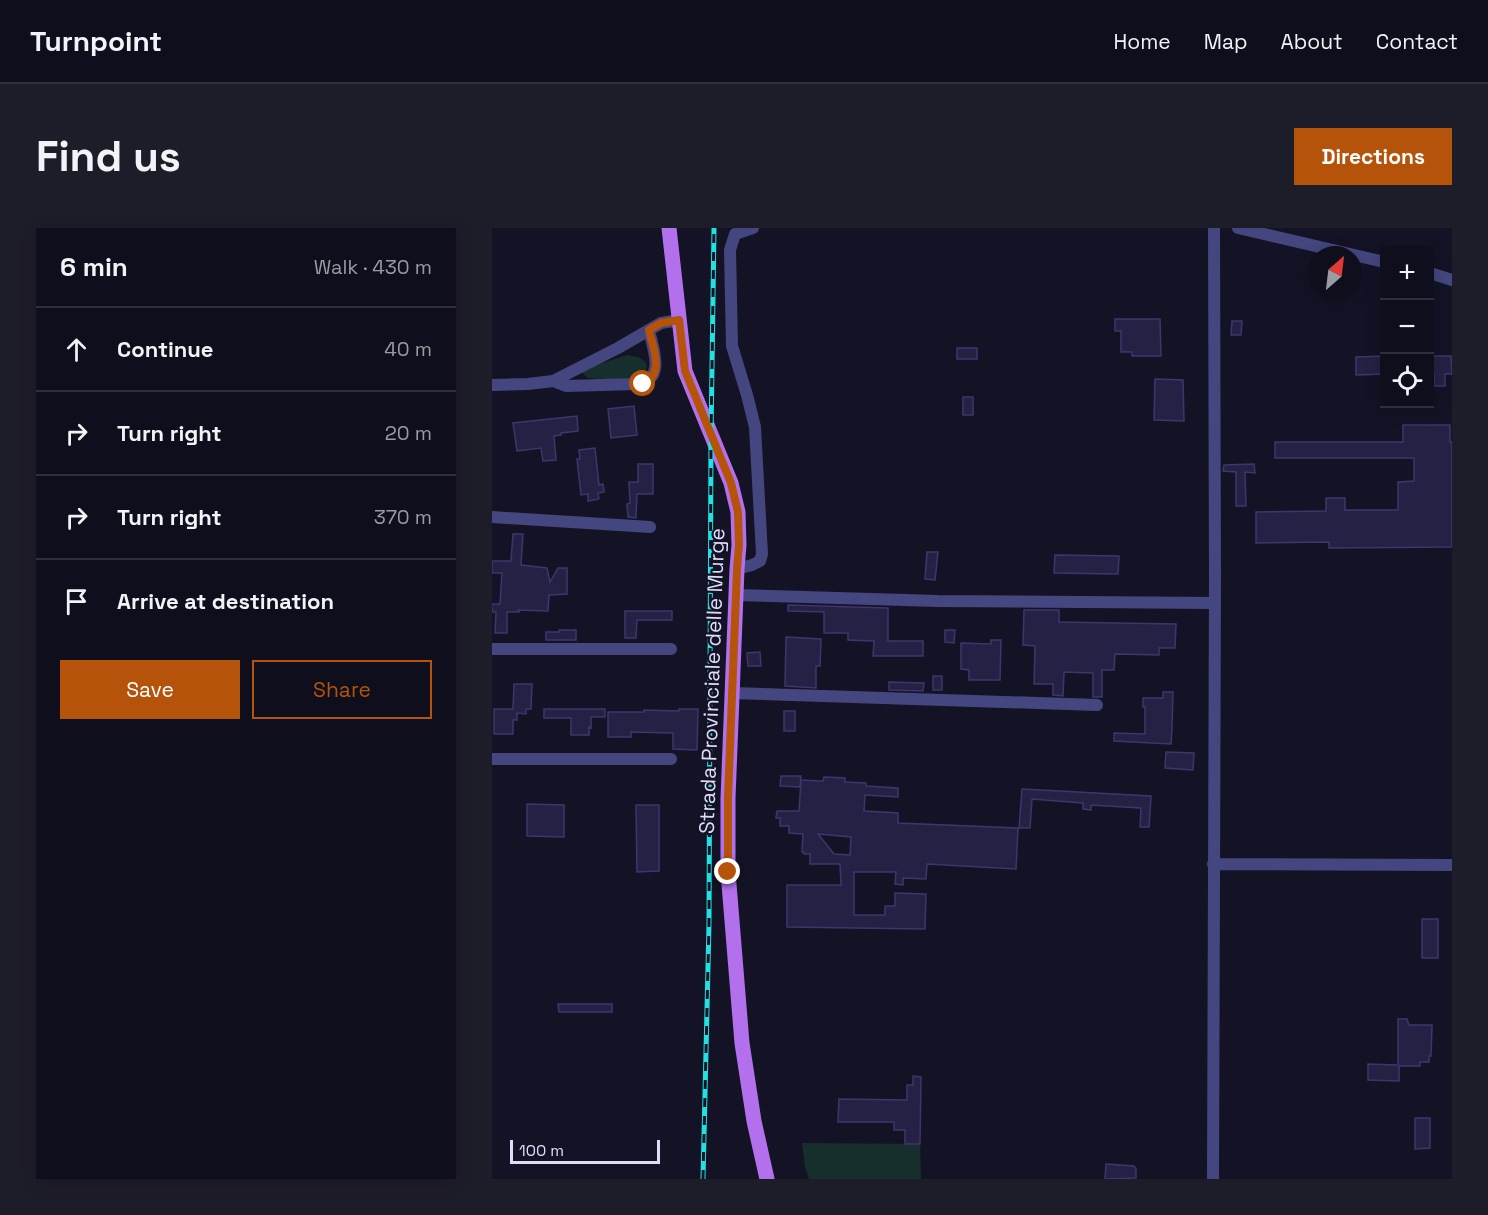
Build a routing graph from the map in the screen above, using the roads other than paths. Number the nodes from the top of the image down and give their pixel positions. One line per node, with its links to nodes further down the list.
1 (669, 228): 8 (main road, Strada Provinciale delle Murge)
2 (753, 228): 14 (street)
3 (1214, 228): 16 (street)
4 (1238, 228): 5 (street)
5 (1380, 261)
6 (1434, 274): 7 (street)
7 (1452, 280)
8 (679, 320): 9 (street); 14 (main road, Strada Provinciale delle Murge)
9 (649, 330): 10 (street); 10 (street)
10 (553, 381): 11 (street)
11 (492, 385)
12 (492, 517): 13 (street)
13 (650, 527)
14 (737, 569): 15 (main road, Strada Provinciale delle Murge)
15 (736, 595): 16 (street); 19 (main road, Strada Provinciale delle Murge)
16 (1214, 603): 23 (street)
17 (492, 648): 18 (street)
18 (670, 649)
19 (732, 693): 20 (street); 25 (main road, Strada Provinciale delle Murge)
20 (1097, 705)
21 (492, 759): 22 (street)
22 (671, 759)
23 (1213, 864): 24 (street); 26 (street)
24 (1452, 865)
25 (767, 1179)
26 (1213, 1179)

